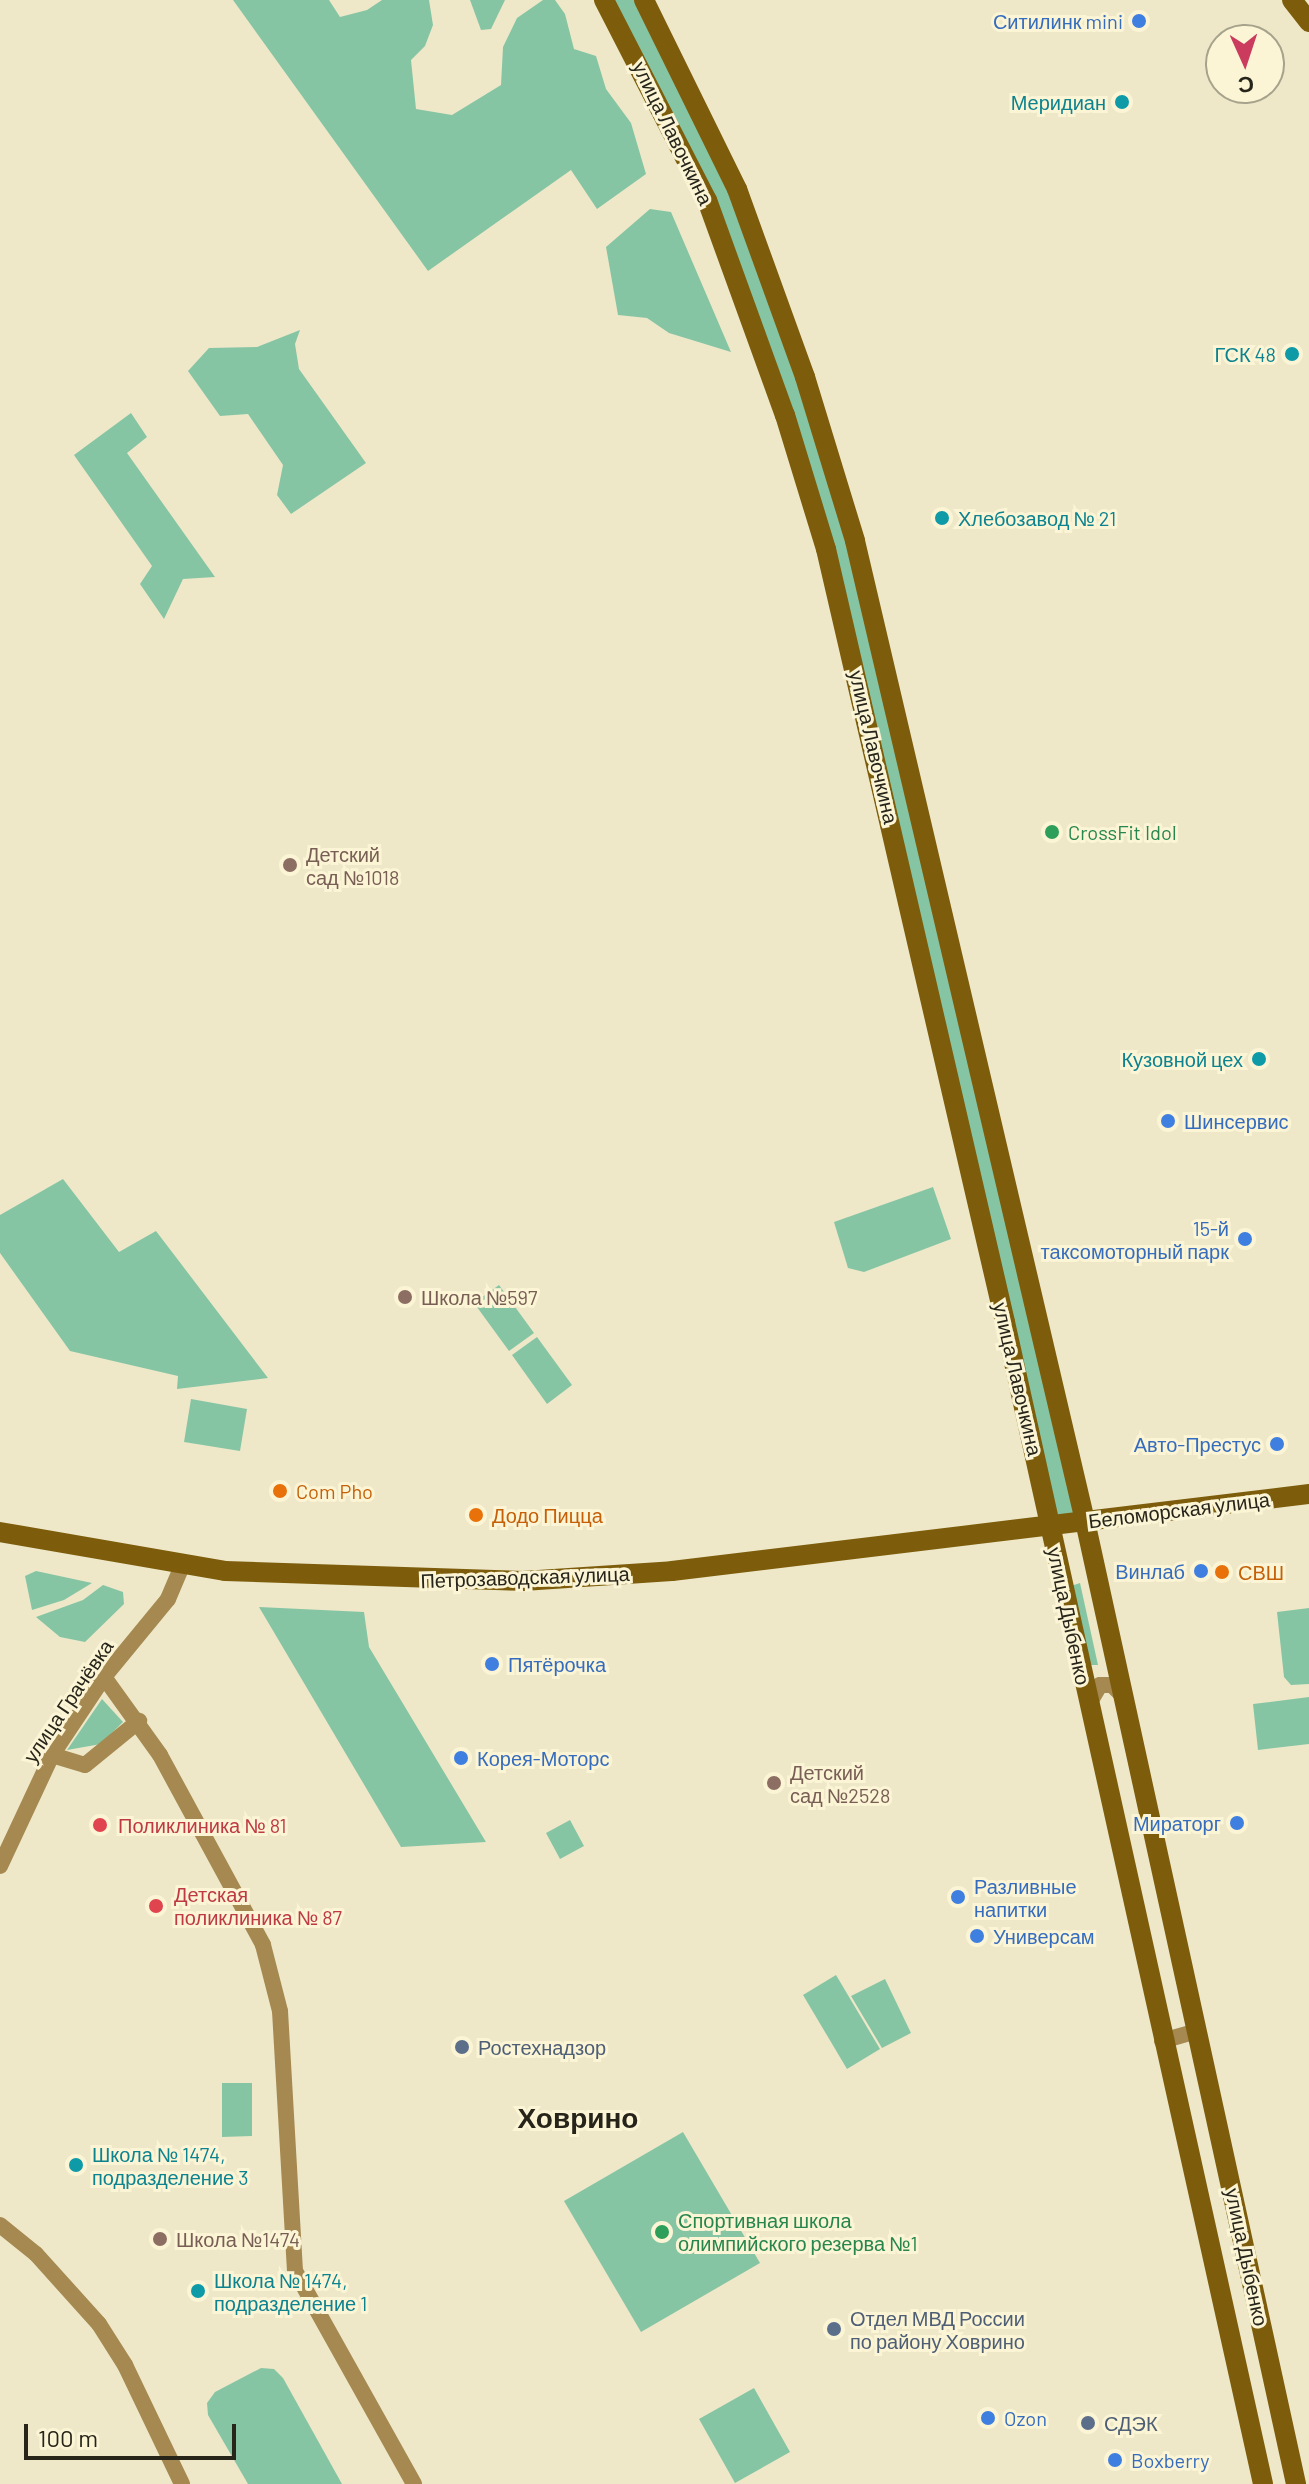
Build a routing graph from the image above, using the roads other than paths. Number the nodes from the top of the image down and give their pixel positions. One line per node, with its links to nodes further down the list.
1 (604, 0): 6 (main road, улица Лавочкина)
2 (644, 0): 5 (main road, улица Лавочкина)
3 (1292, 0): 4 (main road)
4 (1309, 22)
5 (844, 502): 6 (main road); 7 (main road, улица Лавочкина)
6 (815, 510): 8 (main road, улица Лавочкина)
7 (855, 541): 8 (main road); 10 (main road, улица Лавочкина)
8 (826, 549): 11 (main road, улица Лавочкина)
9 (1309, 1494): 10 (main road, Беломорская улица)
10 (1085, 1521): 11 (main road, Беломорская улица); 15 (main road, улица Дыбенко)
11 (1050, 1526): 13 (main road, Петрозаводская улица); 16 (main road, улица Дыбенко)
12 (0, 1532): 13 (main road, Петрозаводская улица)
13 (182, 1566): 14 (street, улица Грачёвка)
14 (104, 1677): 17 (street); 18 (street, улица Грачёвка)
15 (1124, 1698): 16 (street, улица Дыбенко); 20 (main road, улица Дыбенко)
16 (1089, 1706): 21 (main road, улица Дыбенко)
17 (139, 1721): 18 (street); 24 (street)
18 (52, 1755): 19 (street, улица Грачёвка)
19 (0, 1866)
20 (1197, 2031): 21 (street); 26 (main road, улица Дыбенко)
21 (1162, 2041): 25 (main road, улица Дыбенко)
22 (0, 2225): 23 (street)
23 (182, 2484)
24 (414, 2484)
25 (1263, 2484)
26 (1296, 2484)

